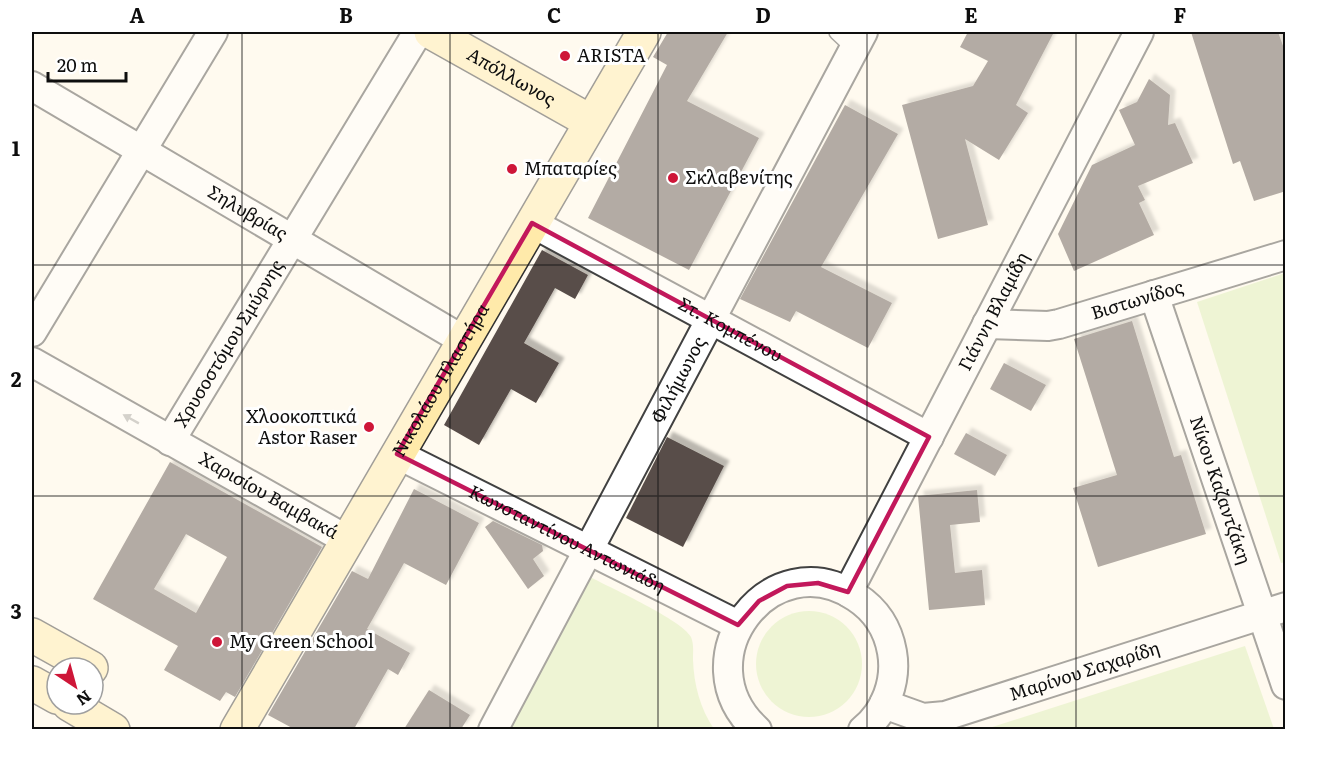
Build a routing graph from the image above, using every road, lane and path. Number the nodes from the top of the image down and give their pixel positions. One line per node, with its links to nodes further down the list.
1 (213, 32): 9 (street)
2 (418, 32): 11 (street, Χρυσοστόμου Σμύρνης)
3 (431, 32): 8 (main road, Απόλλωνος)
4 (644, 32): 8 (main road, Νικολάου Πλαστήρα)
5 (1139, 32): 15 (street, Γιάννη Βλαμίδη)
6 (851, 37): 14 (street, Φιλήμωνος)
7 (32, 86): 9 (street, Σηλυβρίας)
8 (591, 122): 10 (main road, Νικολάου Πλαστήρα)
9 (142, 151): 11 (street, Σηλυβρίας); 16 (street)
10 (532, 223): 14 (street, Στ. Κομπένου); 17 (main road, Νικολάου Πλαστήρα)
11 (292, 239): 17 (street, Σηλυβρίας); 20 (street, Χρυσοστόμου Σμύρνης)
12 (1286, 255): 13 (street, Βιστωνίδος)
13 (1154, 296): 15 (street, Βιστωνίδος); 25 (street, Νίκου Καζαντζάκη)
14 (710, 319): 19 (street, Στ. Κομπένου); 23 (street, Φιλήμωνος)
15 (987, 324): 19 (street, Γιάννη Βλαμίδη)
16 (32, 332)
17 (463, 340): 21 (main road, Νικολάου Πλαστήρα)
18 (32, 362): 20 (street, Χαρισίου Βαμβακά, one-way to 18)
19 (929, 437): 24 (street, Γιάννη Βλαμίδη)
20 (170, 441): 22 (street, Χαρισίου Βαμβακά)
21 (397, 454): 22 (main road, Νικολάου Πλαστήρα); 23 (street, Κωνσταντίνου Αντωνιάδη)
22 (347, 540): 31 (main road, Νικολάου Πλαστήρα)
23 (588, 549): 26 (street, Κωνσταντίνου Αντωνιάδη); 32 (street, Φιλήμωνος)
24 (849, 592): 26 (street); 30 (street)
25 (1274, 611): 29 (street, Νίκου Καζαντζάκη); 30 (street, Μαρίνου Σαχαρίδη)
26 (738, 625): 33 (street)
27 (32, 635): 28 (main road)
28 (69, 656)
29 (1286, 685)
30 (884, 704): 34 (street)
31 (237, 729)
32 (493, 729)
33 (757, 729)
34 (863, 729)

